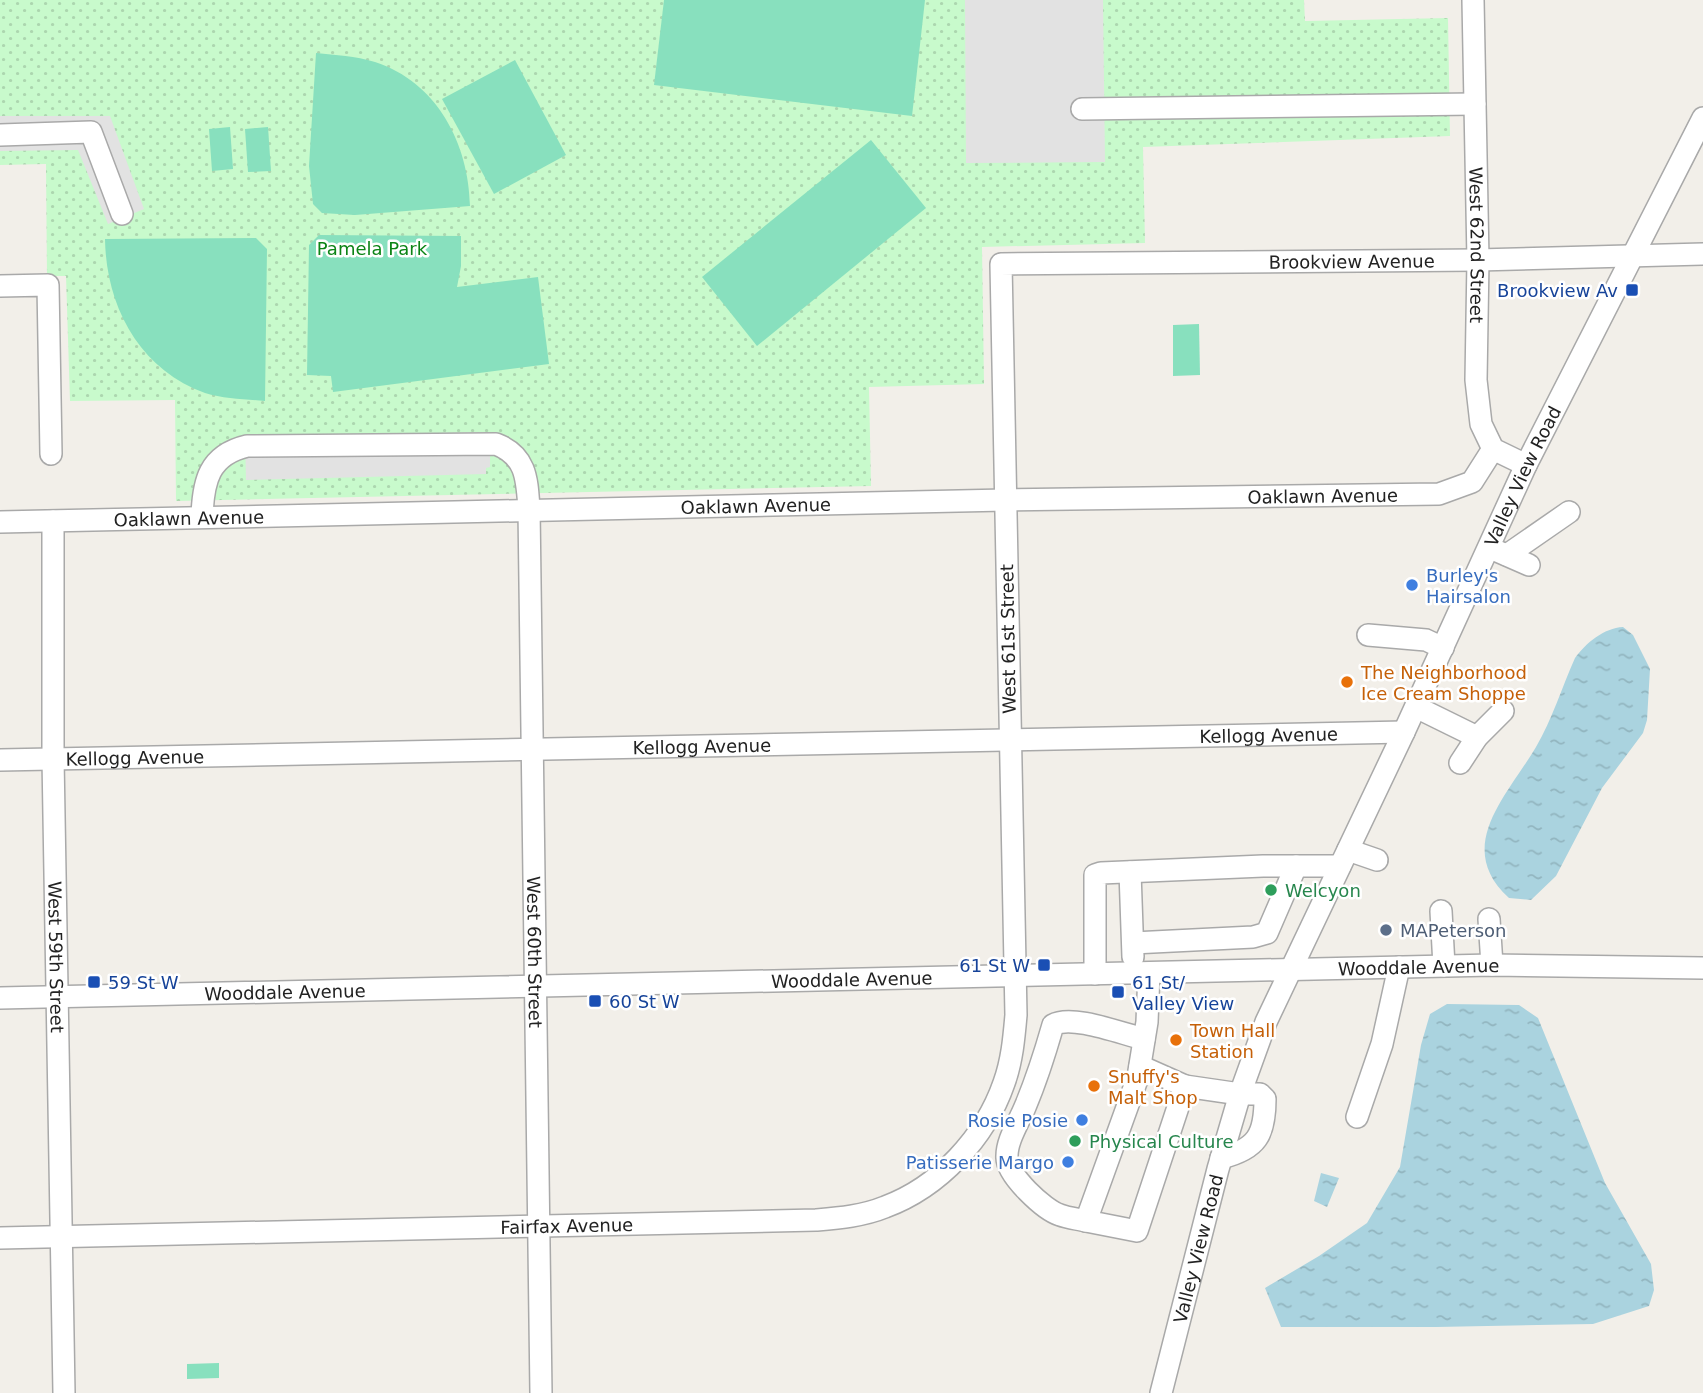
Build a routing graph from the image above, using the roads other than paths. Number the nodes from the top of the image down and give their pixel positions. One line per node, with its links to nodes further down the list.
1 (1474, 0): 2 (street, West 62nd Street)
2 (1475, 104): 3 (street); 9 (street, West 62nd Street)
3 (1082, 109)
4 (1703, 118): 8 (street, Valley View Road)
5 (0, 135): 6 (street)
6 (122, 214)
7 (1703, 254): 8 (street, Brookview Avenue)
8 (1634, 256): 9 (street, Brookview Avenue); 14 (street, Valley View Road)
9 (1478, 260): 10 (street, Brookview Avenue); 12 (street, West 62nd Street)
10 (1001, 264): 15 (street, West 61st Street)
11 (0, 286): 13 (street)
12 (1493, 449): 14 (street); 15 (street, Oaklawn Avenue)
13 (51, 453)
14 (1526, 465): 21 (street, Valley View Road)
15 (1005, 500): 16 (street, Oaklawn Avenue); 29 (street, West 61st Street)
16 (529, 509): 18 (street, Oaklawn Avenue); 18 (street, West 60th Street); 30 (street, West 60th Street)
17 (1569, 512): 21 (street)
18 (202, 517): 19 (street, Oaklawn Avenue)
19 (53, 521): 20 (street, Oaklawn Avenue); 31 (street, West 59th Street)
20 (0, 522)
21 (1498, 551): 22 (street); 24 (street, Valley View Road)
22 (1529, 565)
23 (1368, 635): 24 (street)
24 (1443, 648): 25 (street, Valley View Road)
25 (1416, 707): 27 (street, Valley View Road); 28 (street)
26 (1503, 711): 28 (street)
27 (1404, 732): 29 (street, Kellogg Avenue); 34 (street, Valley View Road)
28 (1477, 737): 33 (street)
29 (1010, 740): 30 (street, Kellogg Avenue); 48 (street, West 61st Street)
30 (532, 749): 31 (street, Kellogg Avenue); 49 (street, West 60th Street)
31 (53, 758): 32 (street, Kellogg Avenue); 50 (street, West 59th Street)
32 (0, 760)
33 (1460, 763)
34 (1344, 858): 35 (street); 36 (street); 45 (street, Valley View Road)
35 (1377, 860)
36 (1297, 866): 37 (street); 40 (street)
37 (1130, 872): 40 (street); 47 (street)
38 (1441, 911): 42 (street)
39 (1489, 919): 41 (street)
40 (1133, 943): 46 (street)
41 (1492, 965): 42 (street, Wooddale Avenue); 44 (street, Wooddale Avenue)
42 (1444, 966): 43 (street, Wooddale Avenue)
43 (1399, 967): 45 (street, Wooddale Avenue); 57 (street)
44 (1703, 968)
45 (1291, 970): 46 (street, Wooddale Avenue); 56 (street, Valley View Road)
46 (1140, 973): 47 (street, Wooddale Avenue); 53 (street)
47 (1096, 974): 48 (street, Wooddale Avenue)
48 (1014, 976): 49 (street, Wooddale Avenue); 52 (street, West 61st Street)
49 (535, 986): 50 (street, Wooddale Avenue); 60 (street, West 60th Street)
50 (57, 997): 51 (street, Wooddale Avenue); 61 (street, West 59th Street)
51 (0, 998)
52 (1016, 1015): 60 (street, Fairfax Avenue)
53 (1144, 1039): 54 (street); 59 (street)
54 (1140, 1066): 55 (street); 59 (street)
55 (1185, 1086): 56 (street); 59 (street)
56 (1240, 1094): 58 (street, Valley View Road); 58 (street)
57 (1357, 1117)
58 (1221, 1158): 65 (street, Valley View Road)
59 (1086, 1221)
60 (539, 1226): 61 (street, Fairfax Avenue); 64 (street, West 60th Street)
61 (61, 1237): 62 (street, Fairfax Avenue); 63 (street, West 59th Street)
62 (0, 1238)
63 (64, 1393)
64 (541, 1393)
65 (1161, 1393)

